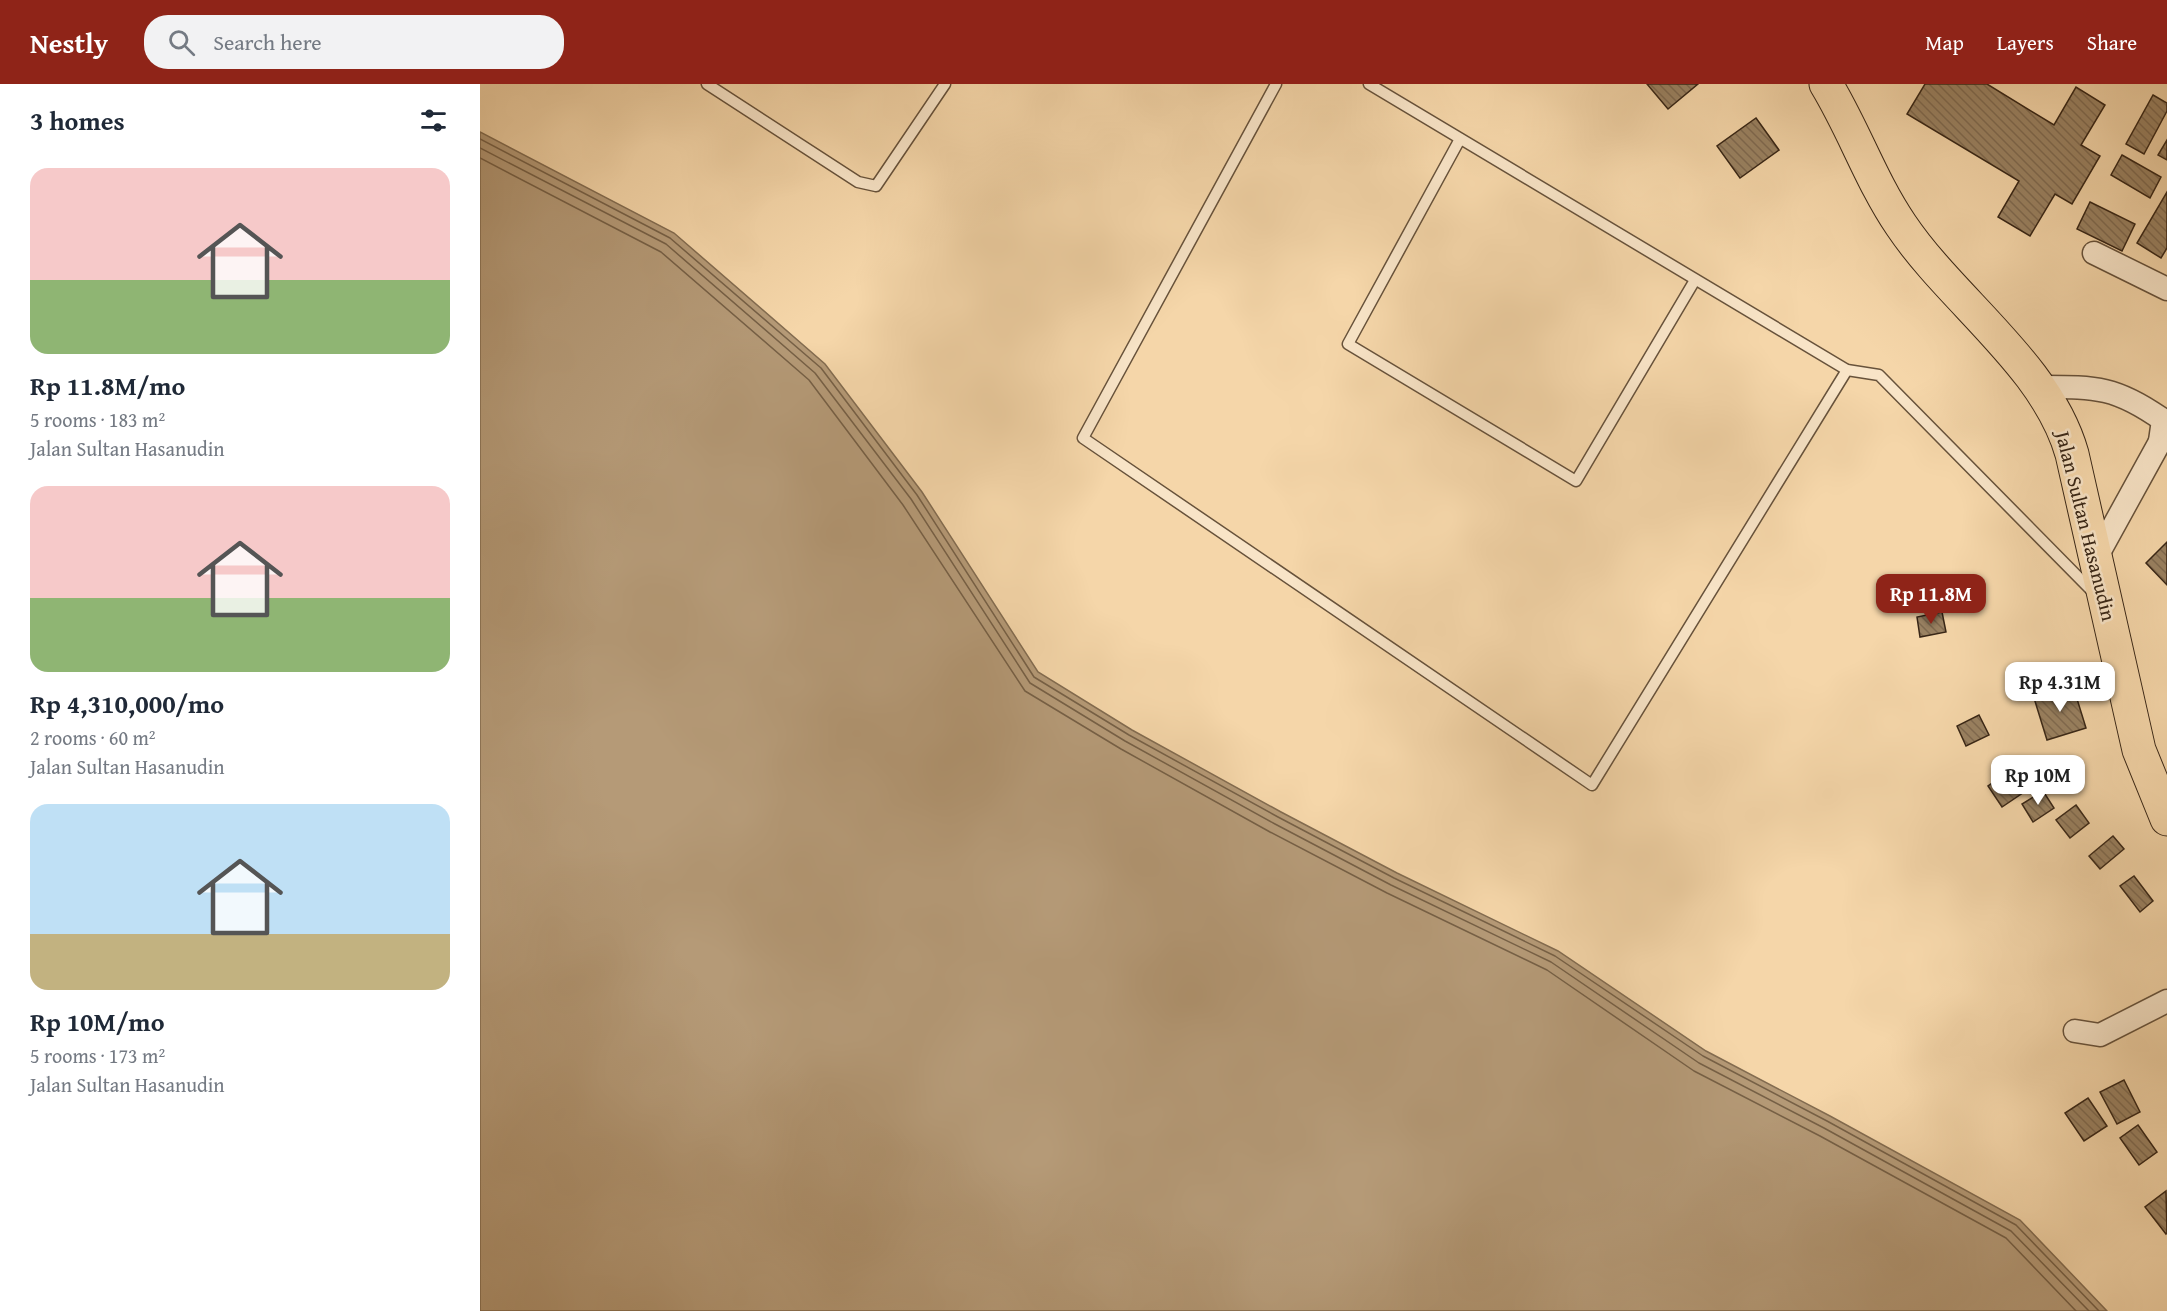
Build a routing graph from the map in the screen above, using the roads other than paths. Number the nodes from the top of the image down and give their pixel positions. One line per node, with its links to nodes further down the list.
1 (707, 84): 2 (lane)
2 (945, 84)
3 (1276, 84): 10 (lane)
4 (1369, 84): 6 (lane)
5 (1827, 84): 11 (highway, Jalan Sultan Hasanudin)
6 (1460, 139): 8 (lane); 8 (lane)
7 (2094, 253): 9 (street)
8 (1695, 280): 10 (lane)
9 (2167, 289)
10 (1847, 370): 14 (lane)
11 (2039, 387): 12 (street); 13 (highway, Jalan Sultan Hasanudin)
12 (2165, 433): 13 (street)
13 (2096, 558): 14 (highway, Jalan Sultan Hasanudin)
14 (2105, 604): 15 (highway, Jalan Sultan Hasanudin)
15 (2167, 819)
16 (2167, 1001): 17 (street)
17 (2075, 1031)

